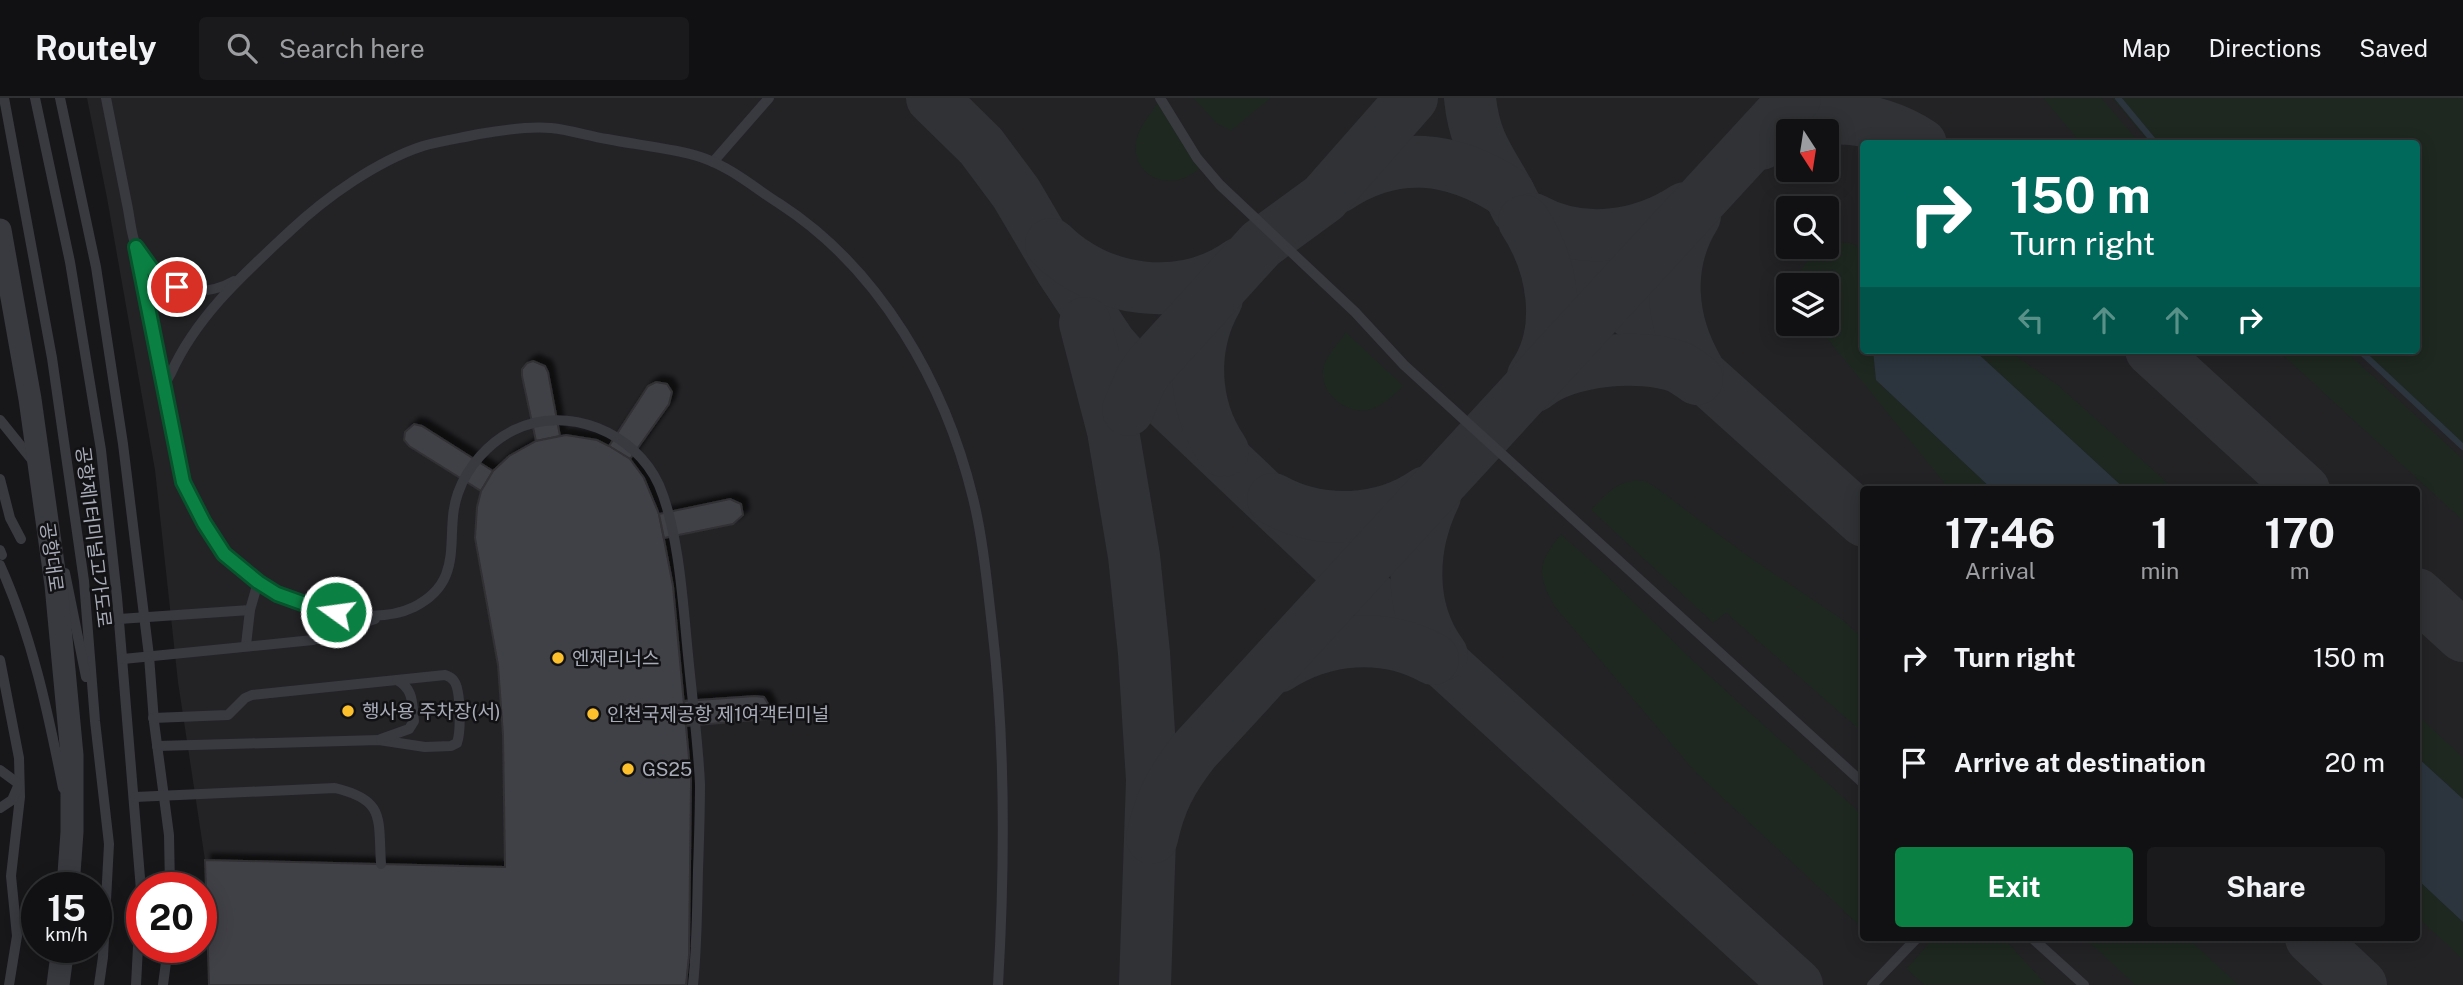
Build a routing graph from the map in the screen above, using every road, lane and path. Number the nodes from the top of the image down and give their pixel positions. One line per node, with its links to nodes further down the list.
1 (4, 98): 25 (lane, 공항제1터미널고가도로)
2 (35, 98): 19 (lane)
3 (60, 98): 24 (lane, 공항제1터미널고가도로)
4 (106, 98): 9 (lane)
5 (769, 98): 7 (lane)
6 (1160, 98): 29 (lane)
7 (713, 162): 10 (lane); 47 (lane)
8 (0, 230): 33 (street, 공항대로)
9 (136, 247): 10 (lane); 11 (lane)
10 (246, 274): 11 (lane)
11 (165, 387): 16 (lane)
12 (0, 420): 25 (lane)
13 (0, 479): 14 (lane)
14 (21, 539)
15 (1, 557): 33 (lane)
16 (258, 582): 17 (lane); 18 (lane)
17 (250, 610): 19 (lane); 20 (lane)
18 (387, 615): 20 (lane); 46 (lane)
19 (119, 619): 21 (lane)
20 (246, 645): 21 (lane)
21 (123, 659): 31 (lane)
22 (0, 660): 30 (lane)
23 (397, 680): 24 (lane); 26 (lane); 26 (lane)
24 (153, 718): 27 (lane, 공항제1터미널고가도로)
25 (95, 721): 43 (lane, 공항제1터미널고가도로)
26 (379, 740): 27 (lane)
27 (157, 746): 36 (lane, 공항제1터미널고가도로)
28 (0, 770): 30 (lane)
29 (1860, 780)
30 (19, 784): 32 (lane); 41 (lane)
31 (135, 797): 34 (lane); 44 (lane)
32 (0, 808)
33 (72, 832): 35 (street, 공항대로)
34 (381, 864)
35 (69, 872)
36 (170, 872)
37 (1914, 941): 48 (lane)
38 (2035, 941): 49 (lane)
39 (61, 963): 42 (street)
40 (166, 963): 45 (lane)
41 (9, 985)
42 (58, 985)
43 (99, 985)
44 (136, 985)
45 (163, 985)
46 (693, 985)
47 (998, 985)
48 (1872, 985)
49 (2084, 985)

